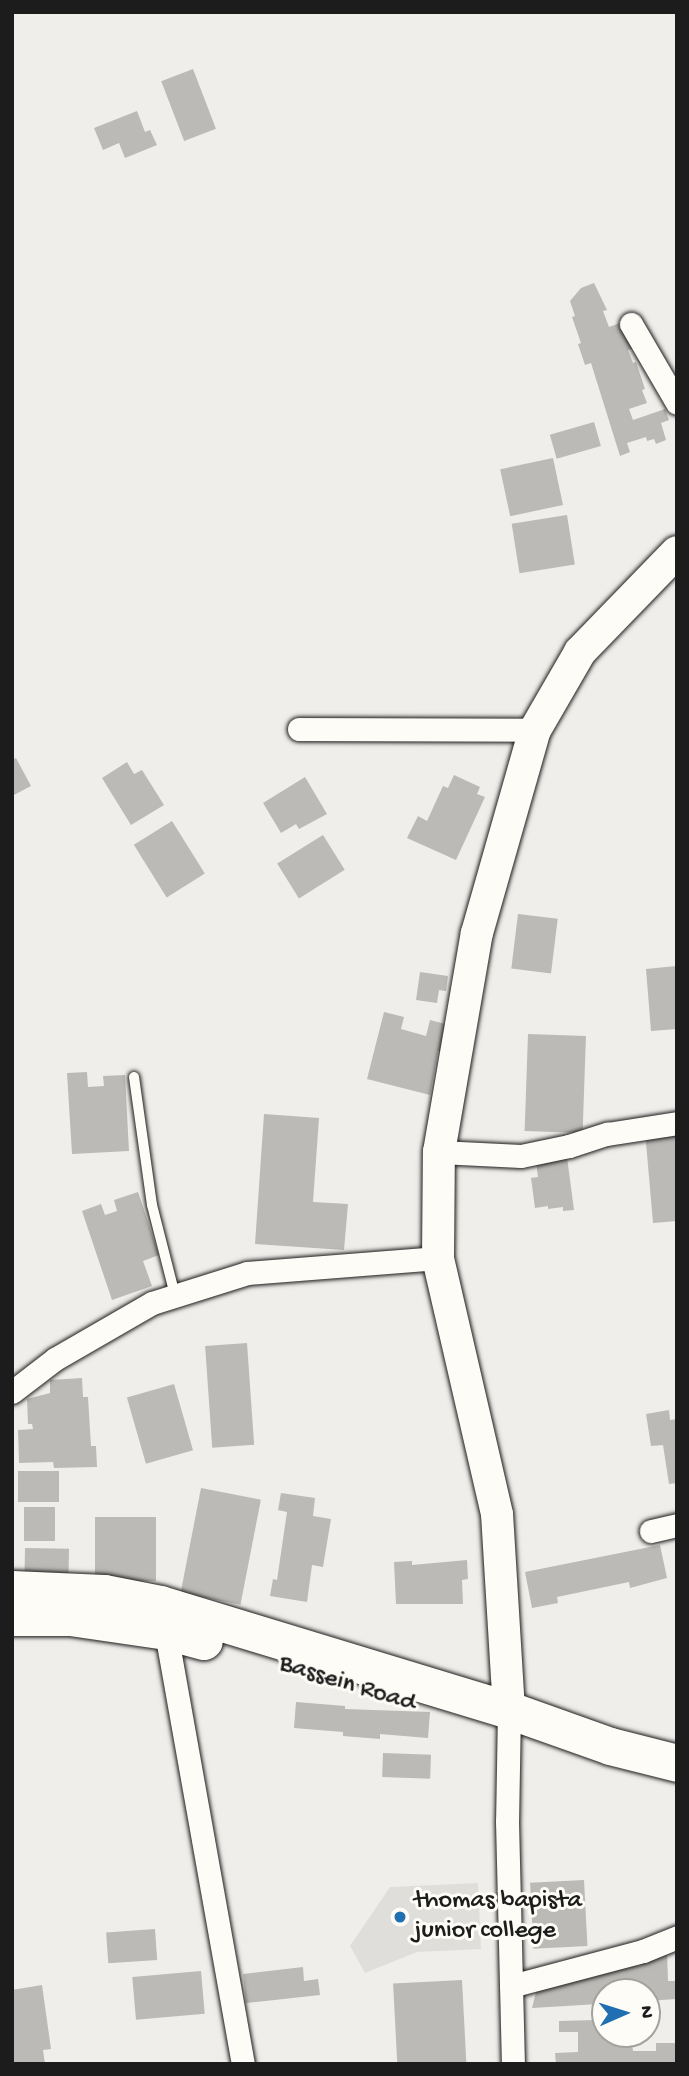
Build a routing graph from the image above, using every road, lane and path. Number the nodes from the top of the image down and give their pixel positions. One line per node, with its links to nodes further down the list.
1 (631, 324): 2 (street)
2 (677, 403)
3 (677, 552): 5 (main road)
4 (299, 729): 5 (street)
5 (535, 730): 8 (main road)
6 (134, 1077): 10 (lane)
7 (677, 1123): 8 (street)
8 (439, 1152): 9 (main road)
9 (438, 1258): 10 (street); 17 (main road)
10 (175, 1295): 11 (street)
11 (12, 1392)
12 (677, 1525): 13 (street)
13 (651, 1531)
14 (12, 1589): 16 (main road)
15 (12, 1617): 16 (main road)
16 (163, 1617): 17 (main road); 22 (street)
17 (509, 1723): 18 (main road); 19 (main road); 21 (street)
18 (677, 1763)
19 (677, 1786)
20 (677, 1937): 21 (street)
21 (511, 1986): 23 (street)
22 (243, 2064)
23 (513, 2064)

